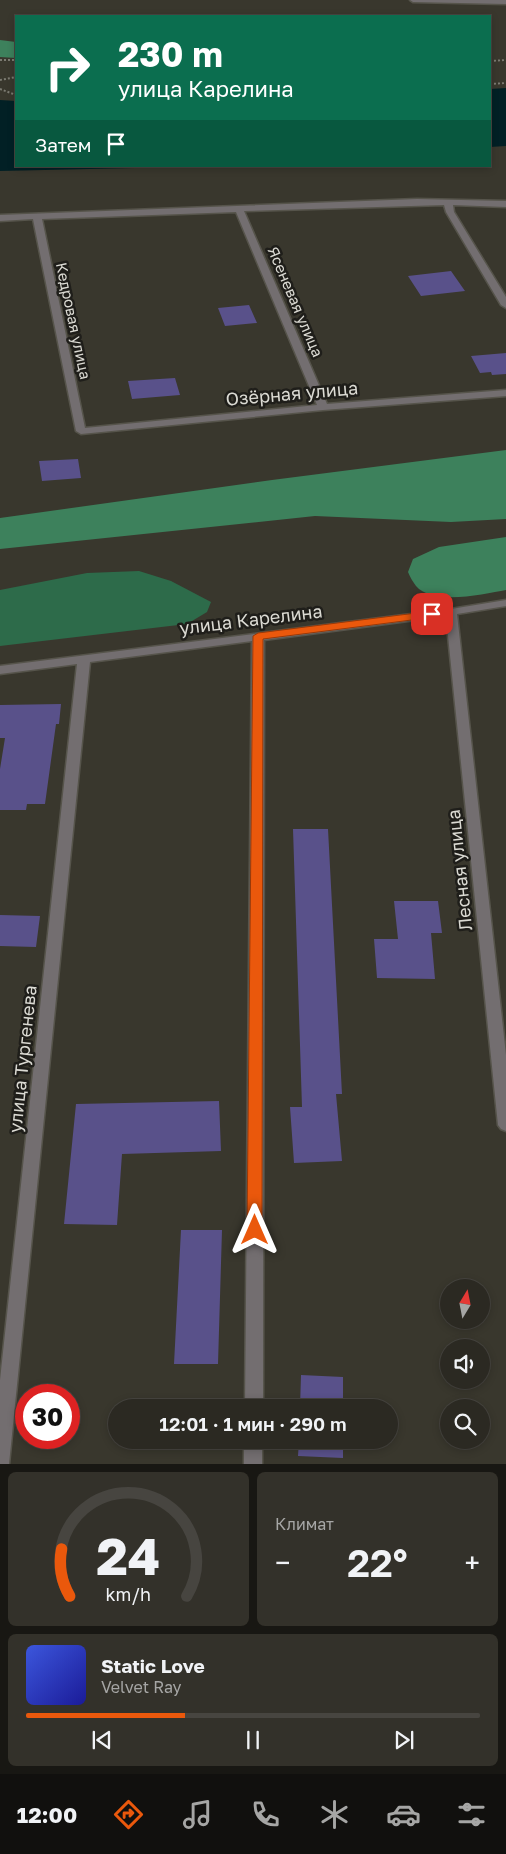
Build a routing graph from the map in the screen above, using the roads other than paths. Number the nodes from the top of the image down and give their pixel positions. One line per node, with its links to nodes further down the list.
1 (413, 0): 2 (street)
2 (506, 2)
3 (448, 202): 4 (street); 5 (street); 8 (street)
4 (506, 204)
5 (239, 209): 6 (street); 10 (street, Ясеневая улица)
6 (37, 217): 7 (street); 11 (street, Кедровая улица)
7 (0, 218)
8 (506, 305)
9 (506, 392): 10 (street, Озёрная улица)
10 (323, 407): 11 (street, Озёрная улица)
11 (81, 431)
12 (506, 603): 13 (street, улица Карелина)
13 (451, 612): 14 (street, улица Карелина); 17 (street, Лесная улица)
14 (258, 636): 15 (street, улица Карелина); 18 (street)
15 (84, 658): 16 (street, улица Карелина); 20 (street, улица Тургенева)
16 (0, 670)
17 (506, 1125)
18 (254, 1399)
19 (254, 1449): 21 (street)
20 (0, 1464)
21 (253, 1464)

